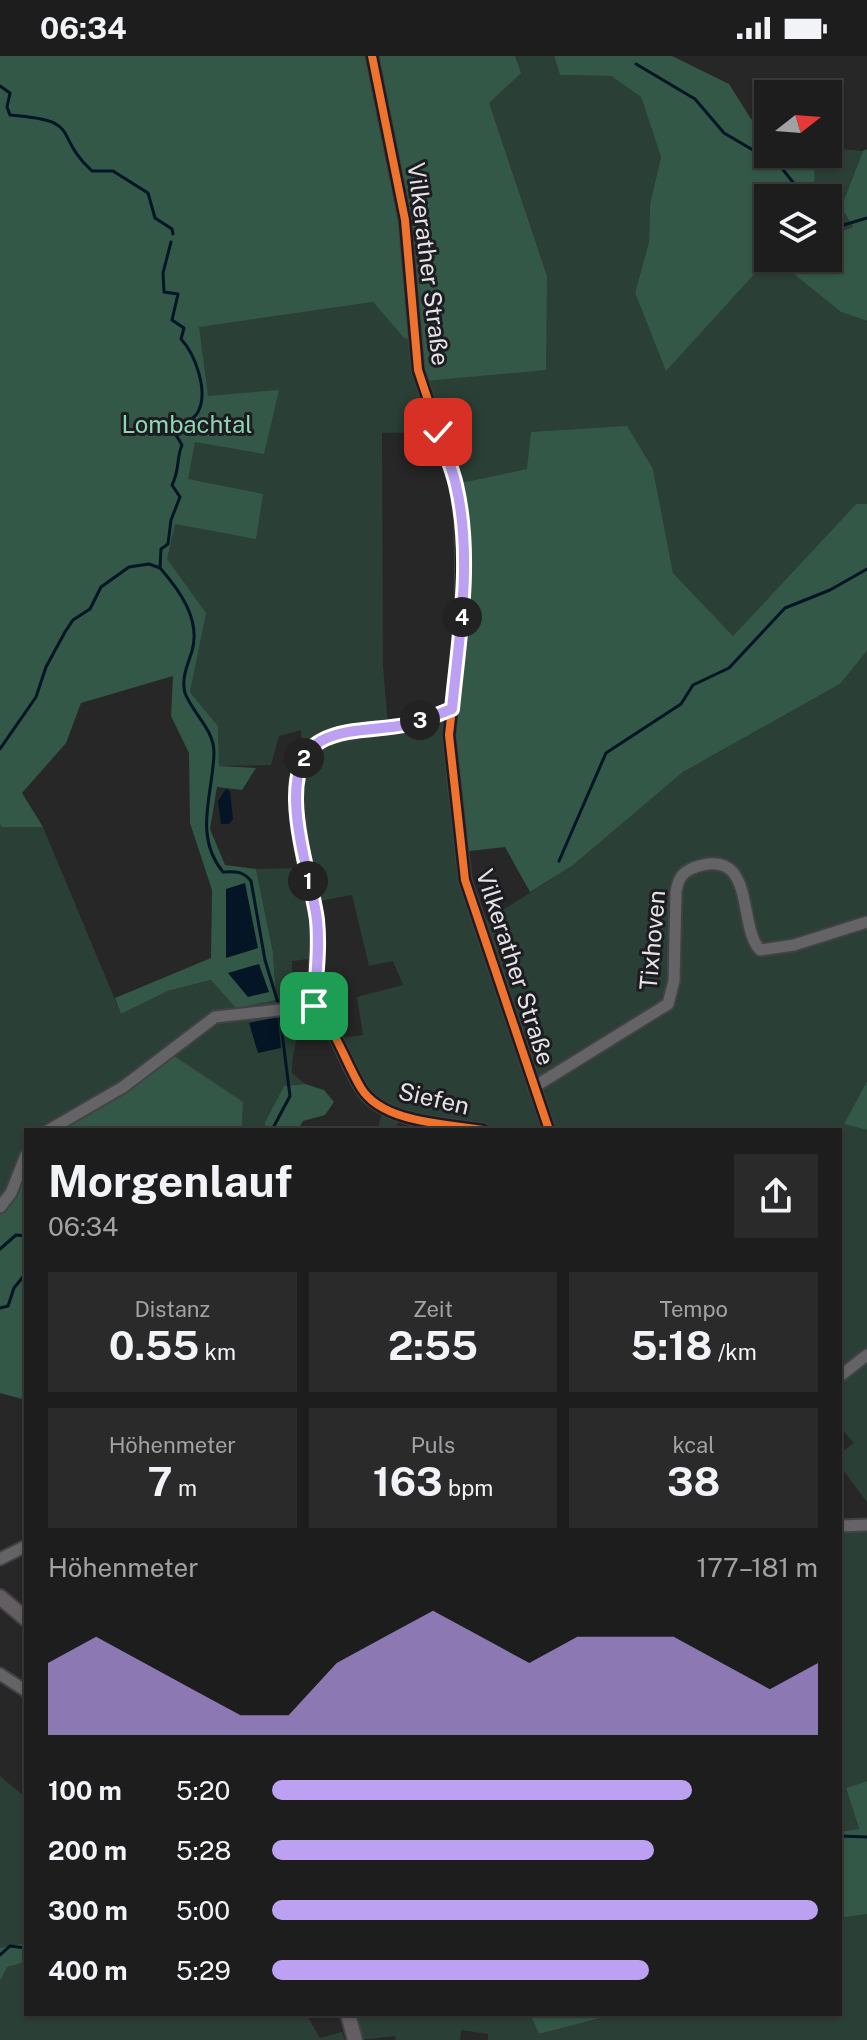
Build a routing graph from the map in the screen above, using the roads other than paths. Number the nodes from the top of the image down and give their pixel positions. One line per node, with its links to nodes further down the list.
1 (372, 56): 2 (street, Vilkerather Straße)
2 (452, 709): 4 (street); 5 (street, Vilkerather Straße)
3 (867, 922): 5 (street, Tixhoven)
4 (314, 1006): 6 (street); 7 (street, Siefen)
5 (534, 1087): 8 (street, Vilkerather Straße)
6 (52, 1128)
7 (473, 1128)
8 (548, 1128)
9 (24, 1160): 10 (street)
10 (0, 1207)
11 (867, 1355): 12 (street)
12 (842, 1374)
13 (867, 1525): 14 (street)
14 (842, 1526)
15 (24, 1547): 16 (street)
16 (0, 1559)
17 (0, 1597): 18 (main road)
18 (24, 1617)
19 (0, 1674): 20 (street)
20 (24, 1690)
21 (349, 2016): 22 (main road)
22 (355, 2040)

